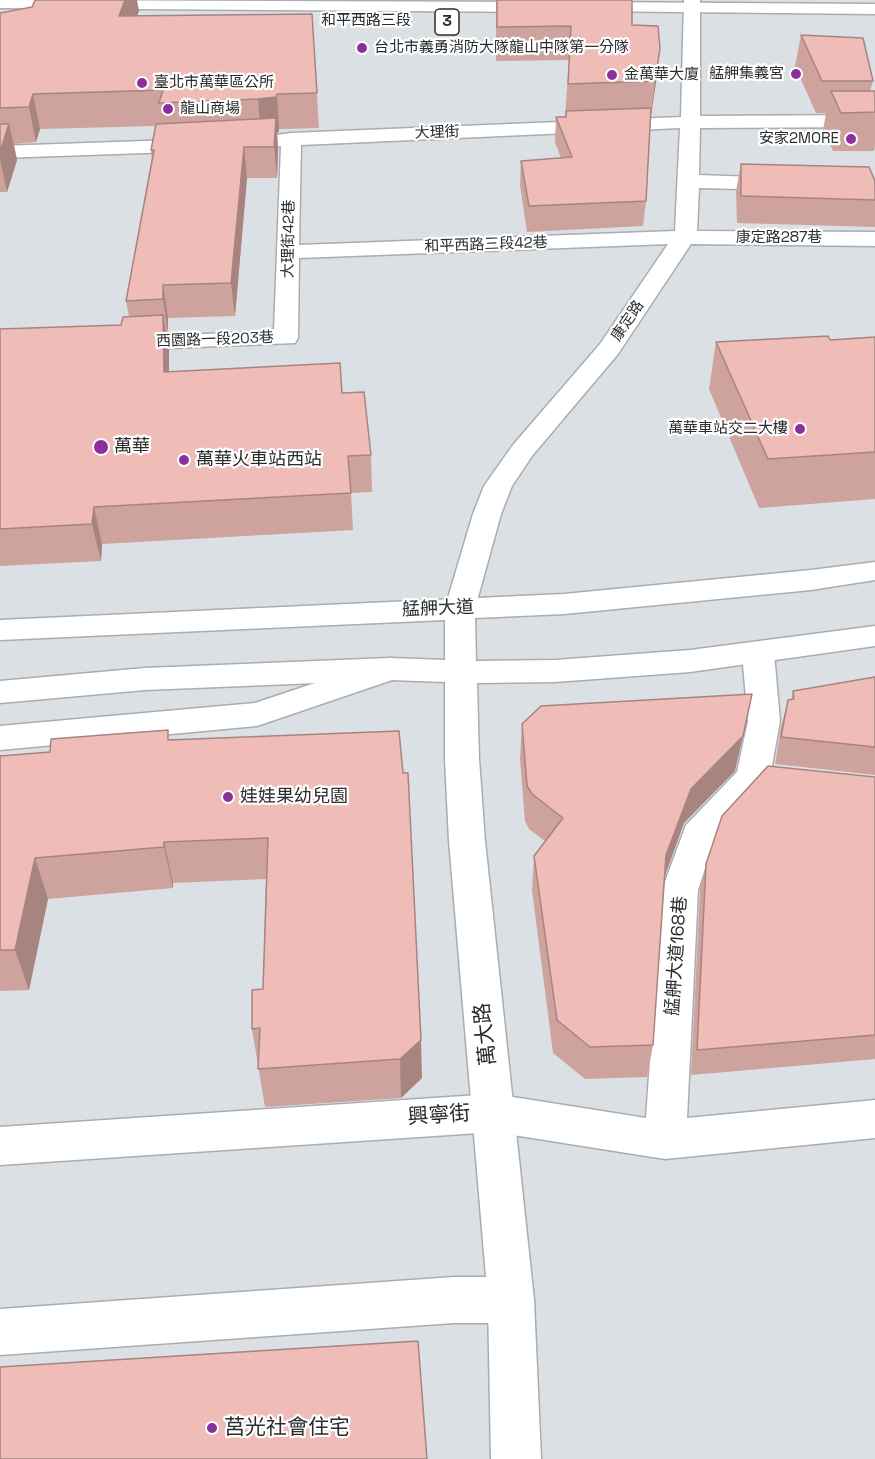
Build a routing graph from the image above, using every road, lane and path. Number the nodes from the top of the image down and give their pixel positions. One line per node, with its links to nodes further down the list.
1 (396, 3): 2 (street, 和平西路三段 / 3); 4 (street, 和平西路三段 / 3)
2 (4, 7): 6 (street, 和平西路三段 / 3)
3 (875, 9): 5 (street, 和平西路三段 / 3)
4 (594, 10): 5 (street, 和平西路三段 / 3)
5 (691, 11): 7 (street, 和平西路三段 / 3); 9 (street, 康定路)
6 (542, 23)
7 (875, 25)
8 (875, 121): 9 (street, 大理街)
9 (689, 122): 10 (street, 大理街); 12 (street, 康定路)
10 (291, 139): 11 (street, 大理街); 16 (street, 大理街42巷)
11 (0, 152)
12 (687, 181): 13 (street); 14 (street, 康定路)
13 (807, 184)
14 (684, 237): 15 (street, 康定路287巷); 16 (street, 和平西路三段42巷); 20 (street, 康定路)
15 (875, 239)
16 (289, 252): 17 (street, 大理街42巷)
17 (286, 338): 18 (street, 西園路一段203巷)
18 (93, 344)
19 (875, 571): 20 (street, 艋舺大道)
20 (460, 608): 21 (street, 艋舺大道); 25 (street, 萬大路)
21 (0, 630)
22 (875, 636): 23 (street)
23 (758, 653): 25 (street); 30 (street, 艋舺大道168巷)
24 (390, 669): 25 (street); 26 (street); 27 (street)
25 (462, 672): 28 (street, 萬大路)
26 (0, 692)
27 (0, 738)
28 (494, 1113): 30 (street, 興寧街); 31 (street, 興寧街); 32 (street, 萬大路)
29 (875, 1119): 30 (street, 興寧街)
30 (665, 1140)
31 (0, 1146)
32 (511, 1300): 33 (street); 34 (street, 萬大路)
33 (0, 1332)
34 (516, 1459)

